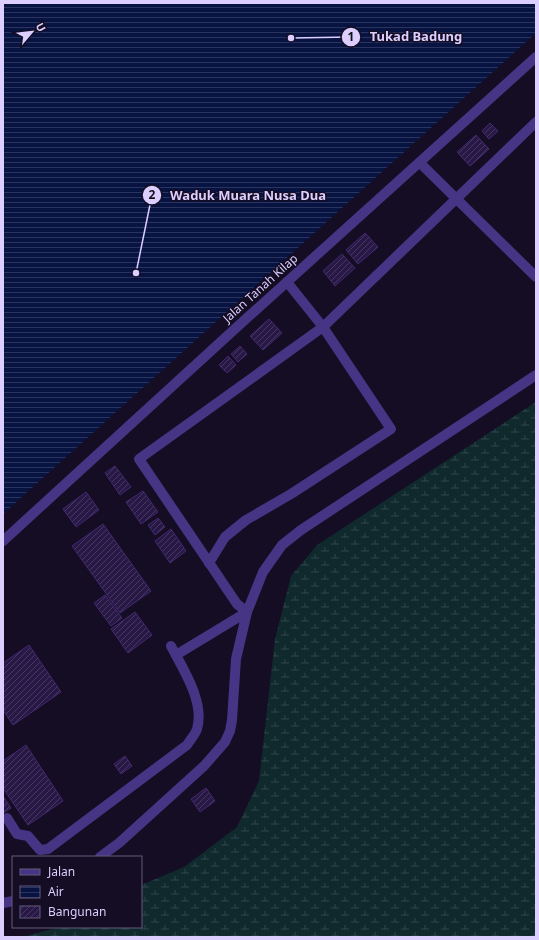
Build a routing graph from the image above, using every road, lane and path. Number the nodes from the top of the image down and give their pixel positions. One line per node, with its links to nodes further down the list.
1 (536, 57): 3 (lane, Jalan Tanah Kilap)
2 (536, 122): 4 (lane)
3 (420, 163): 4 (lane); 6 (lane, Jalan Tanah Kilap)
4 (456, 199): 5 (lane); 7 (lane)
5 (536, 277)
6 (287, 282): 7 (lane); 9 (lane, Jalan Tanah Kilap)
7 (323, 327): 10 (lane); 10 (lane)
8 (536, 375): 11 (lane)
9 (3, 541)
10 (209, 563): 11 (lane)
11 (247, 612): 13 (lane); 15 (lane)
12 (171, 646): 13 (lane)
13 (176, 656): 14 (lane)
14 (6, 818)
15 (101, 856)

